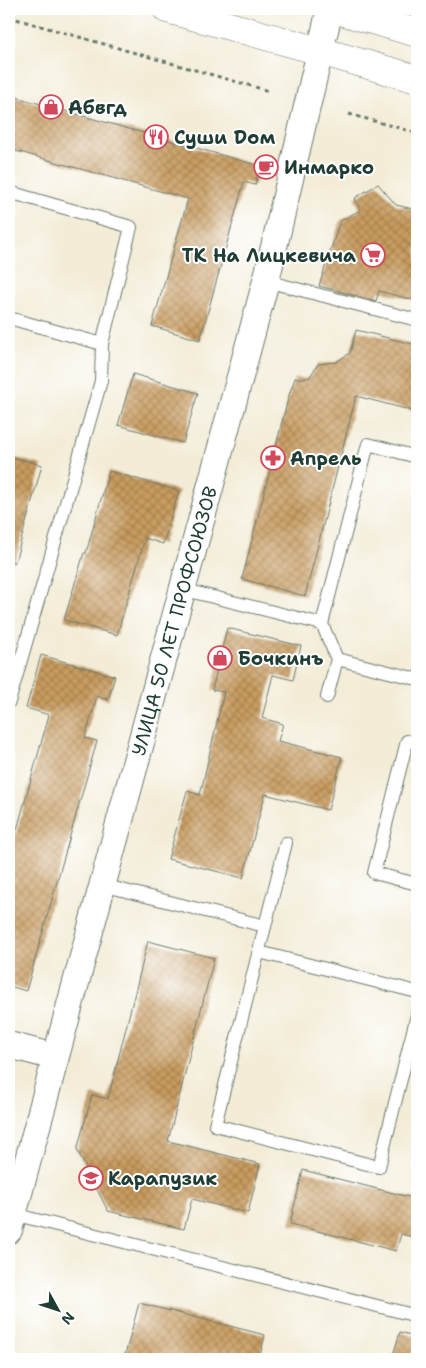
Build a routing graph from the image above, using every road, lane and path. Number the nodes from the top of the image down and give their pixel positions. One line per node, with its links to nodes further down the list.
1 (166, 9): 6 (main road)
2 (330, 9): 6 (street, УЛИЦА 50 ЛЕТ ПРОФСОЮЗОВ)
3 (334, 9): 5 (main road)
4 (9, 17): 8 (path)
5 (417, 33)
6 (320, 51): 7 (main road); 12 (street, УЛИЦА 50 ЛЕТ ПРОФСОЮЗОВ)
7 (417, 79)
8 (269, 91)
9 (349, 114): 10 (path)
10 (417, 133)
11 (9, 192): 15 (lane)
12 (266, 281): 14 (lane); 17 (street, УЛИЦА 50 ЛЕТ ПРОФСОЮЗОВ)
13 (9, 318): 15 (lane)
14 (417, 320)
15 (102, 344): 22 (lane)
16 (417, 456): 18 (lane)
17 (182, 589): 18 (lane); 26 (street, УЛИЦА 50 ЛЕТ ПРОФСОЮЗОВ)
18 (322, 624): 19 (lane)
19 (337, 659): 20 (lane); 21 (lane)
20 (417, 679)
21 (327, 697)
22 (9, 702)
23 (417, 743): 25 (lane)
24 (286, 843): 27 (lane)
25 (417, 884)
26 (102, 885): 27 (lane); 32 (street, УЛИЦА 50 ЛЕТ ПРОФСОЮЗОВ)
27 (265, 926): 28 (lane)
28 (259, 952): 29 (lane); 30 (lane)
29 (417, 992)
30 (417, 1015)
31 (9, 1045): 32 (street)
32 (55, 1057): 33 (street, УЛИЦА 50 ЛЕТ ПРОФСОЮЗОВ)
33 (11, 1222): 34 (lane)
34 (417, 1316)

